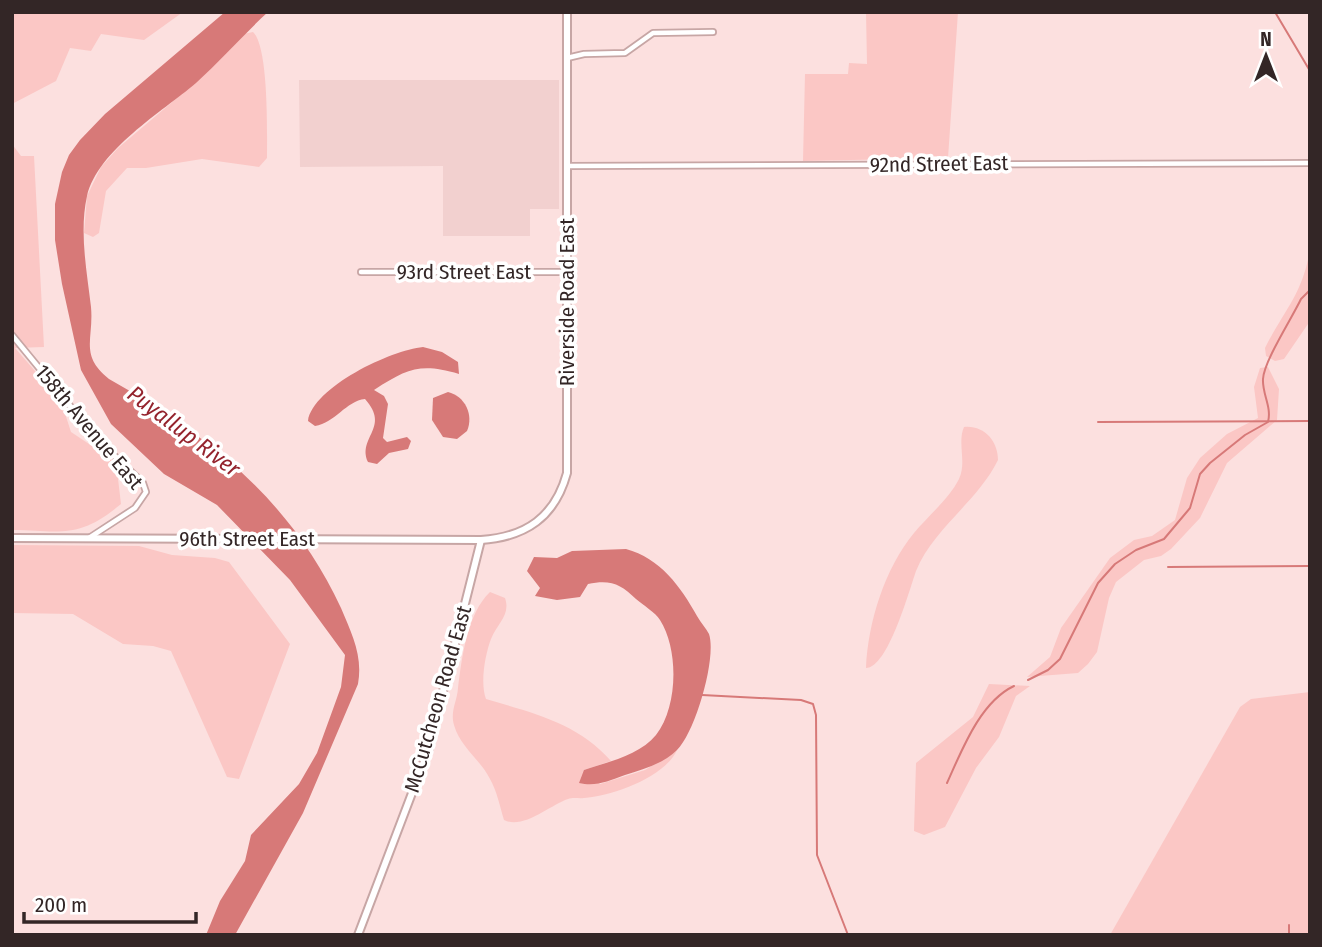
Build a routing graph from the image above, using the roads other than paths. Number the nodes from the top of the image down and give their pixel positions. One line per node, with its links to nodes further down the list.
1 (567, 12): 3 (street, Riverside Road East)
2 (713, 32): 3 (street)
3 (567, 58): 5 (street, Riverside Road East)
4 (1310, 163): 5 (street, 92nd Street East)
5 (567, 166): 7 (street, Riverside Road East)
6 (361, 272): 7 (street, 93rd Street East)
7 (566, 272): 11 (street, Riverside Road East)
8 (12, 335): 10 (street, 158th Avenue East)
9 (12, 538): 10 (street, 96th Street East)
10 (88, 538): 11 (street, 96th Street East)
11 (481, 540): 12 (street, McCutcheon Road East)
12 (358, 935)

